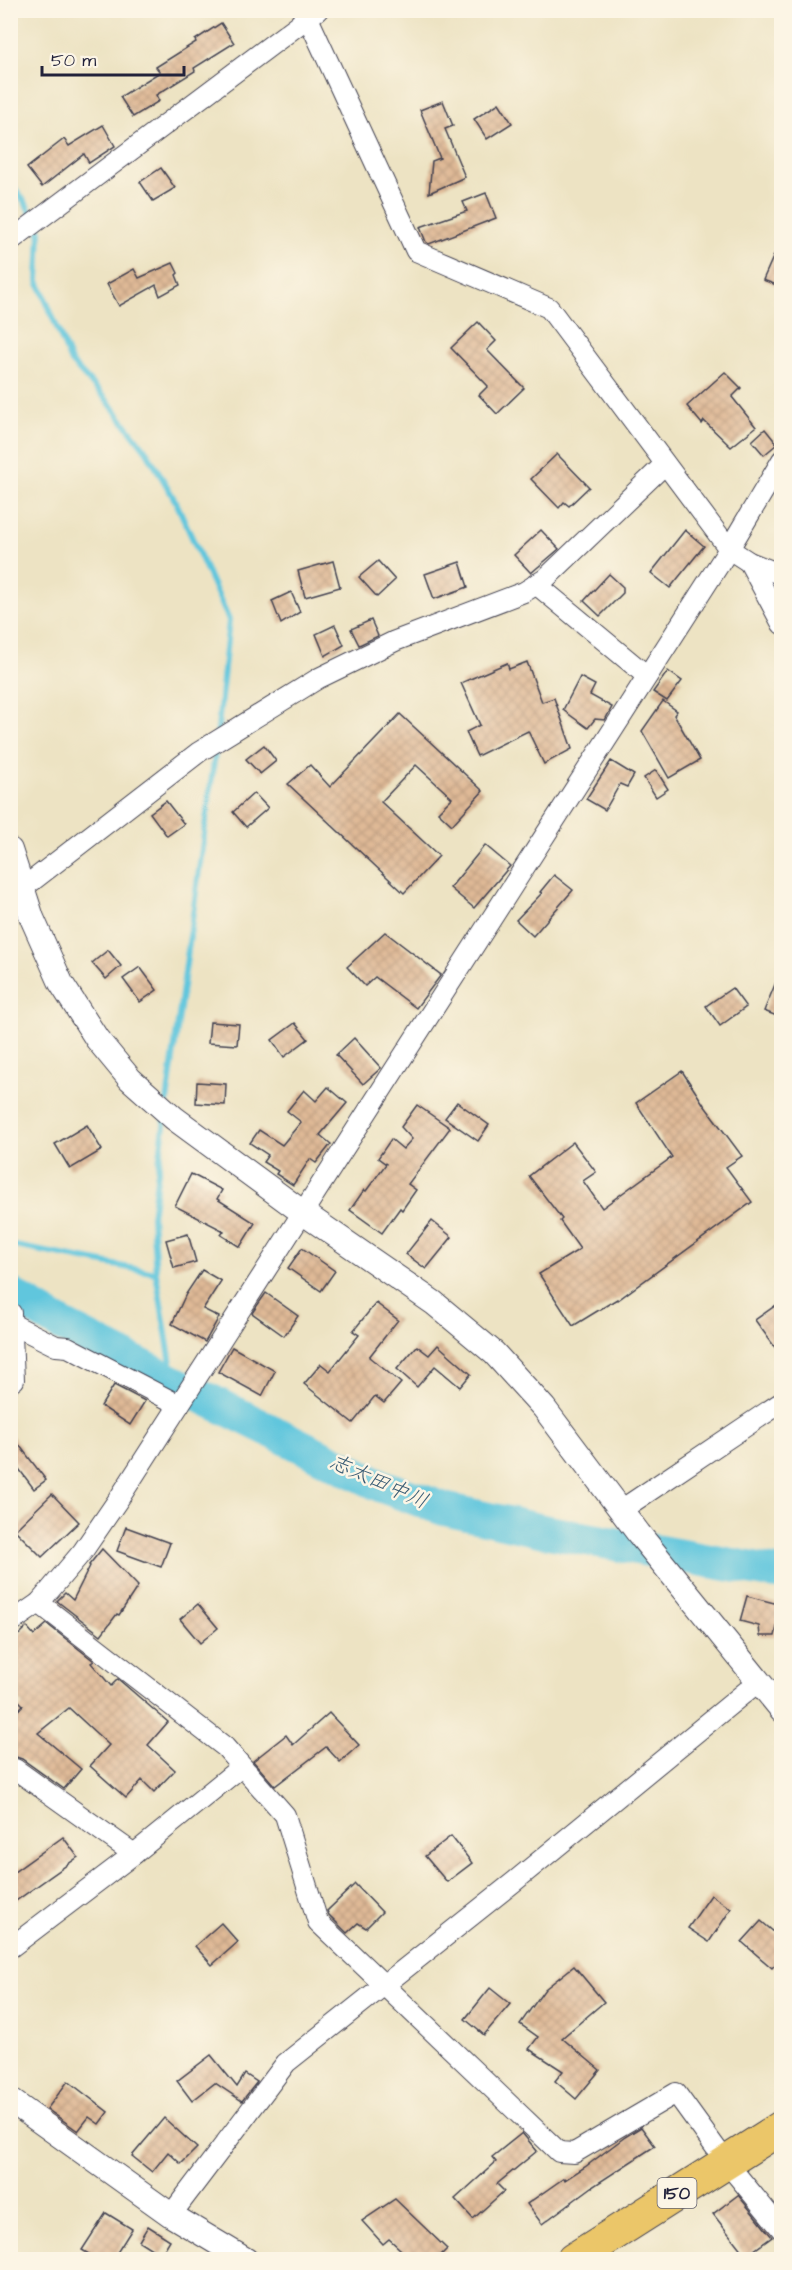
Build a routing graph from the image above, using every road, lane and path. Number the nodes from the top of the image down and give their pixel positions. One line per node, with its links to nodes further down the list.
1 (309, 13): 2 (street); 4 (street)
2 (10, 241)
3 (782, 460): 5 (street)
4 (665, 464): 5 (street); 8 (street)
5 (729, 549): 6 (street); 10 (street)
6 (749, 562): 7 (street); 9 (street)
7 (782, 575)
8 (536, 584): 10 (street); 12 (street)
9 (782, 624)
10 (647, 676): 13 (street)
11 (10, 850): 12 (street)
12 (16, 893): 13 (street)
13 (303, 1212): 16 (street); 18 (street)
14 (12, 1318): 15 (street); 16 (street)
15 (10, 1383)
16 (181, 1402): 19 (street)
17 (782, 1402): 18 (street)
18 (621, 1510): 21 (street)
19 (39, 1603): 20 (street); 23 (street)
20 (10, 1623)
21 (759, 1681): 22 (street); 27 (street)
22 (782, 1710)
23 (241, 1767): 25 (street); 27 (street)
24 (15, 1769): 25 (street)
25 (134, 1854): 26 (street)
26 (10, 1948)
27 (383, 1984): 30 (street); 31 (street)
28 (10, 2100): 31 (street)
29 (782, 2127): 30 (highway, 150)
30 (726, 2162): 32 (street); 34 (highway, 150)
31 (171, 2215): 33 (street)
32 (782, 2230)
33 (246, 2259)
34 (573, 2259)

